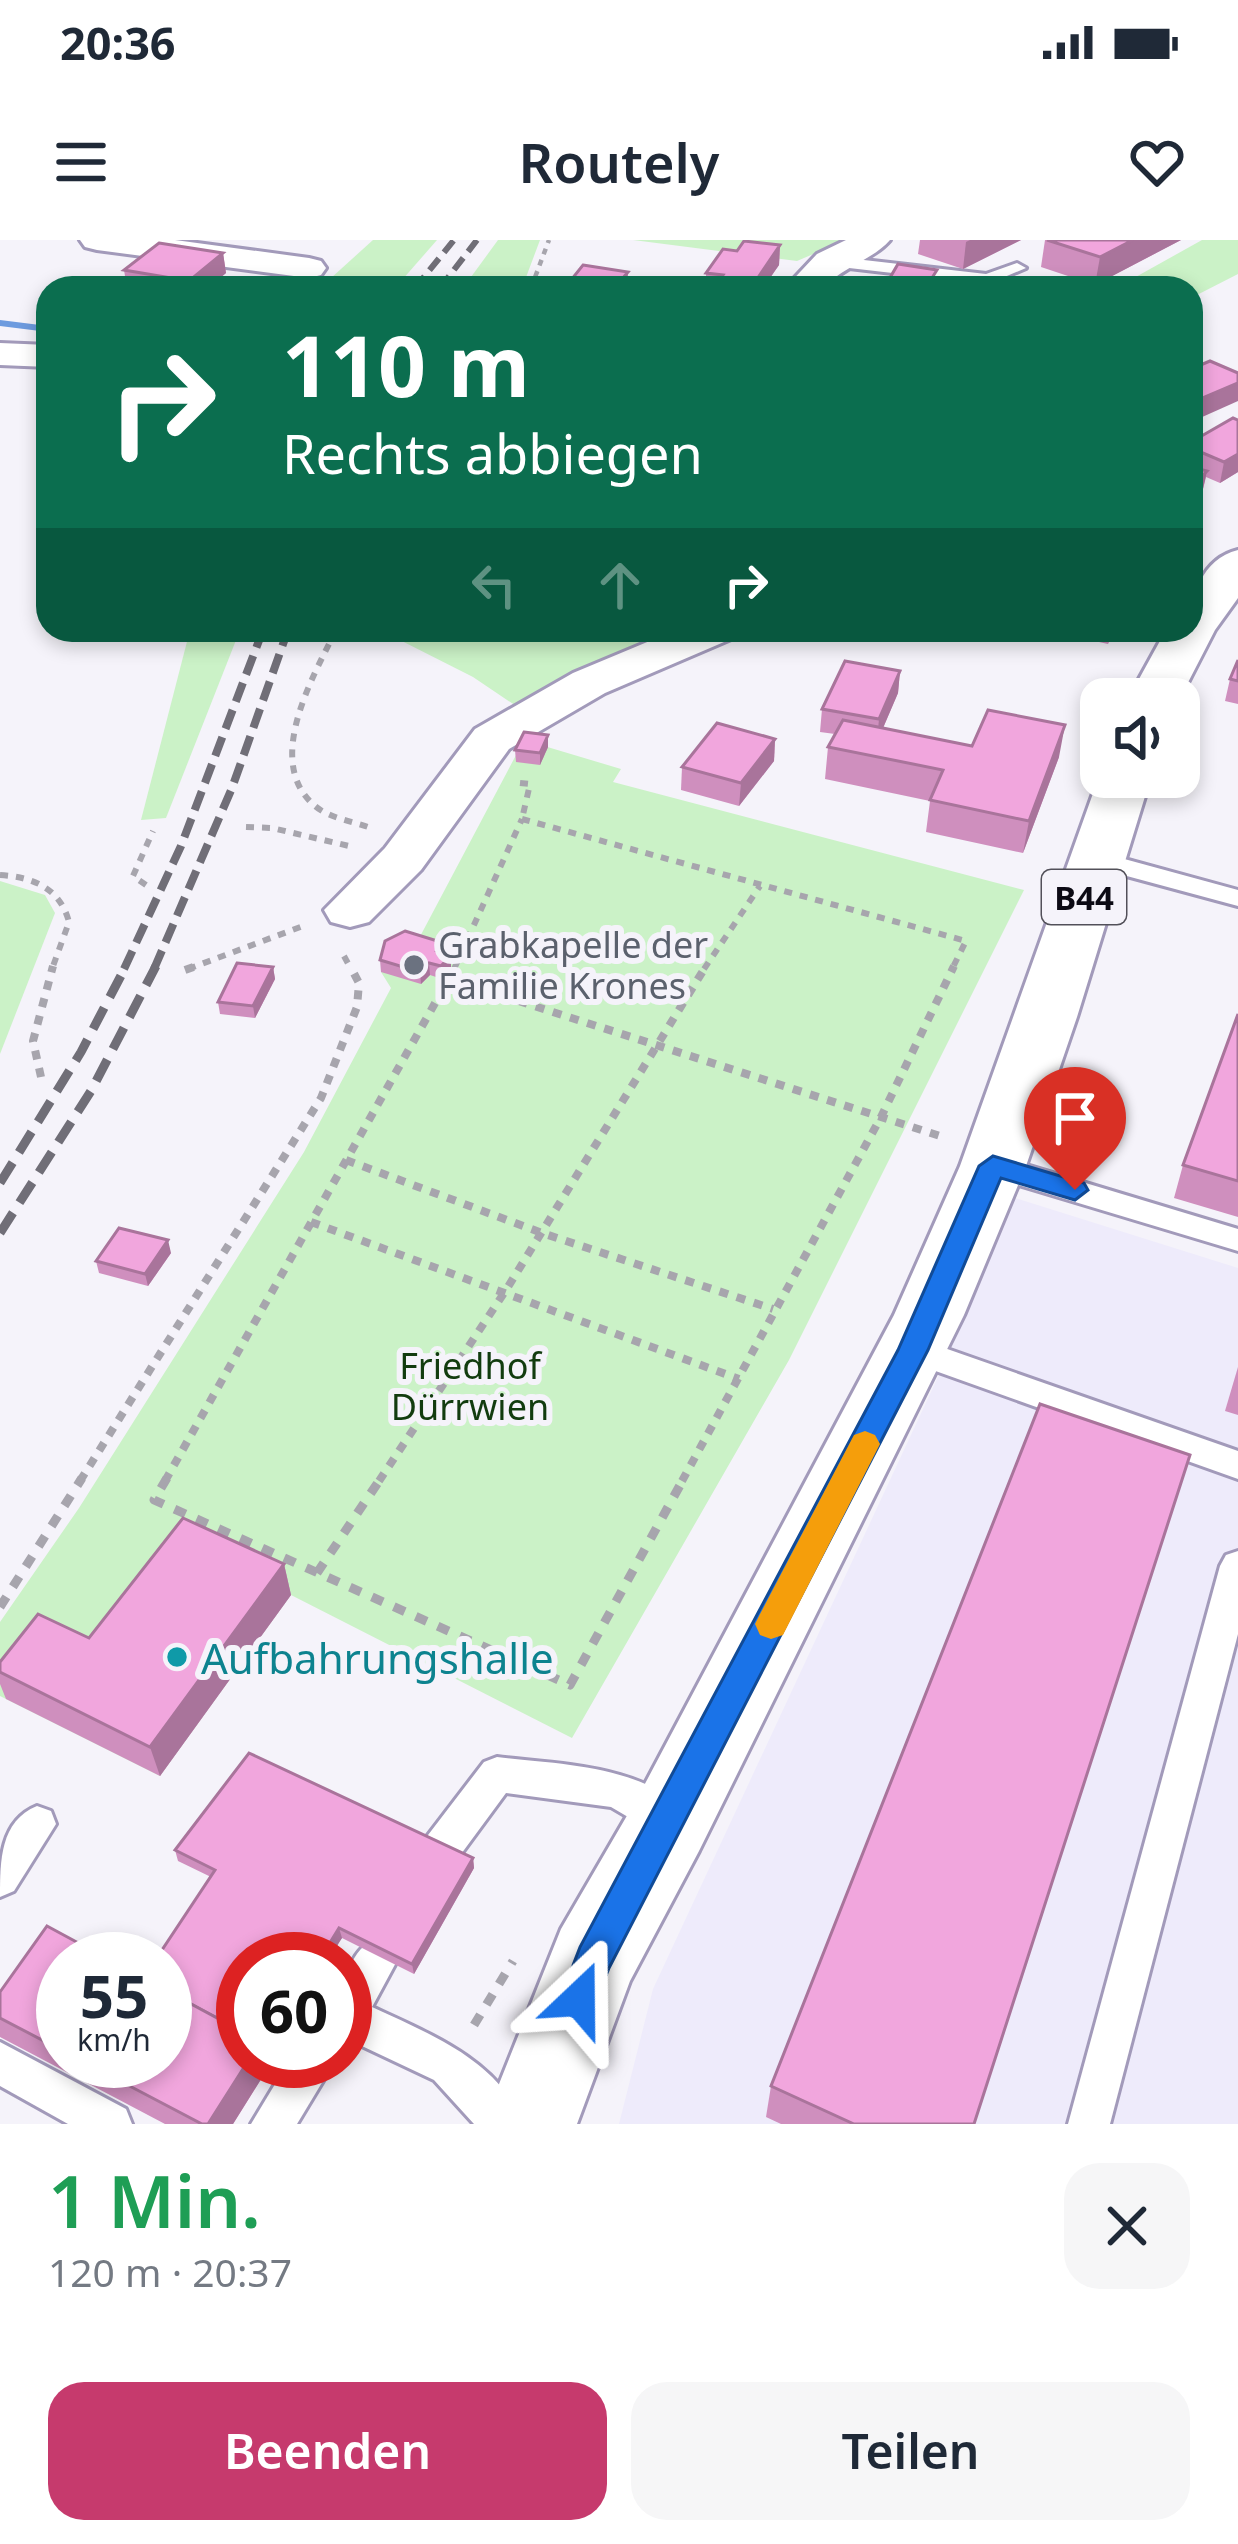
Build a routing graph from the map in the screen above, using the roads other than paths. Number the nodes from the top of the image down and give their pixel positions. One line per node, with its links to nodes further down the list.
1 (97, 240): 6 (street)
2 (341, 240): 7 (street)
3 (872, 240): 4 (street)
4 (829, 261): 8 (street); 9 (lane)
5 (1017, 268): 10 (lane)
6 (286, 276)
7 (299, 276)
8 (815, 276)
9 (962, 276)
10 (996, 276)
11 (0, 354): 12 (street)
12 (36, 356)
13 (1238, 564): 14 (main road)
14 (1203, 613)
15 (686, 642): 21 (street)
16 (1185, 642): 17 (main road)
17 (1165, 678)
18 (1117, 798): 19 (main road, B44)
19 (1095, 859): 20 (lane); 22 (main road, B44)
20 (1238, 898)
21 (350, 910)
22 (967, 1151): 23 (lane); 24 (main road, B44)
23 (1238, 1240)
24 (913, 1350): 25 (lane); 28 (main road, B44)
25 (1238, 1466)
26 (1238, 1566): 27 (lane)
27 (1227, 1654): 42 (lane)
28 (669, 1823): 30 (lane); 36 (main road, B44)
29 (37, 1824): 31 (lane)
30 (439, 1852)
31 (0, 1878)
32 (379, 1957): 33 (lane)
33 (372, 1969)
34 (372, 2028): 40 (lane)
35 (0, 2063): 38 (lane)
36 (563, 2081): 41 (main road, B44)
37 (296, 2088): 39 (lane)
38 (111, 2124)
39 (272, 2124)
40 (503, 2124)
41 (530, 2124)
42 (1089, 2124)

